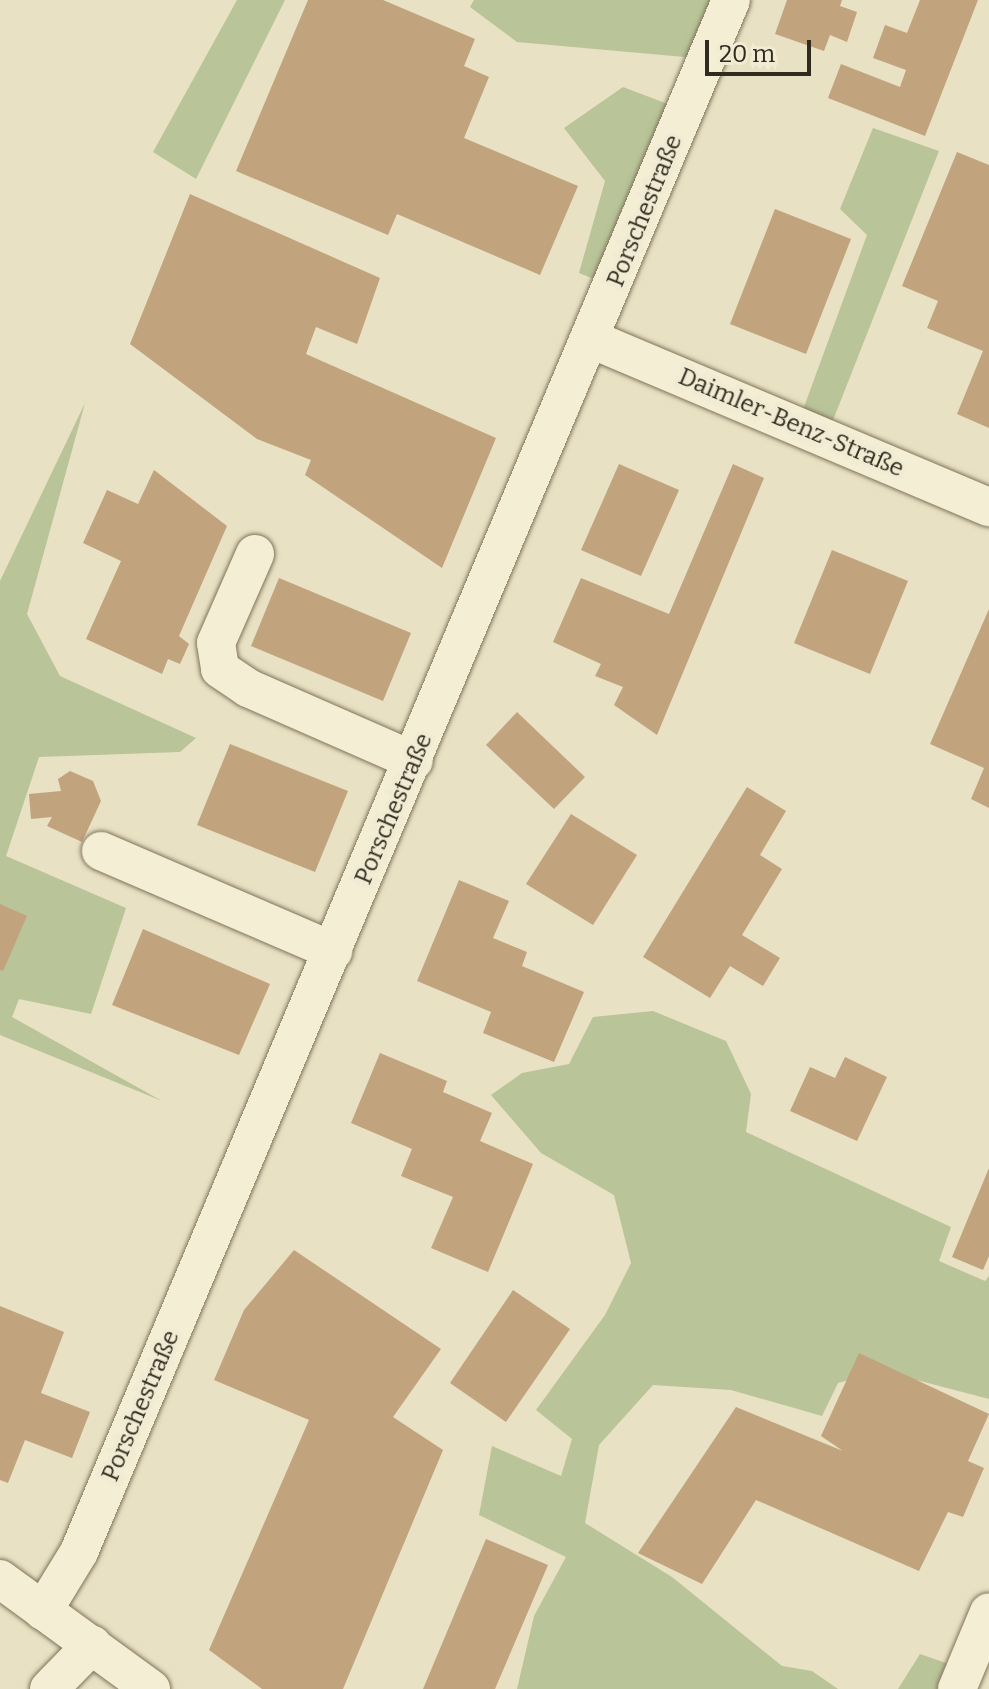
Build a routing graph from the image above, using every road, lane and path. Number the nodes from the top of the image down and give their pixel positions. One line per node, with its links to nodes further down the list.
1 (731, 0): 2 (street, Porschestraße)
2 (593, 340): 3 (street, Daimler-Benz-Straße); 5 (street, Porschestraße)
3 (989, 507)
4 (255, 554): 5 (street)
5 (414, 761): 7 (street, Porschestraße)
6 (101, 851): 7 (street)
7 (333, 951): 9 (street, Porschestraße)
8 (0, 1579): 9 (street)
9 (43, 1611): 11 (street)
10 (989, 1612): 14 (street)
11 (92, 1645): 12 (street); 13 (street)
12 (49, 1689)
13 (151, 1689)
14 (957, 1689)

